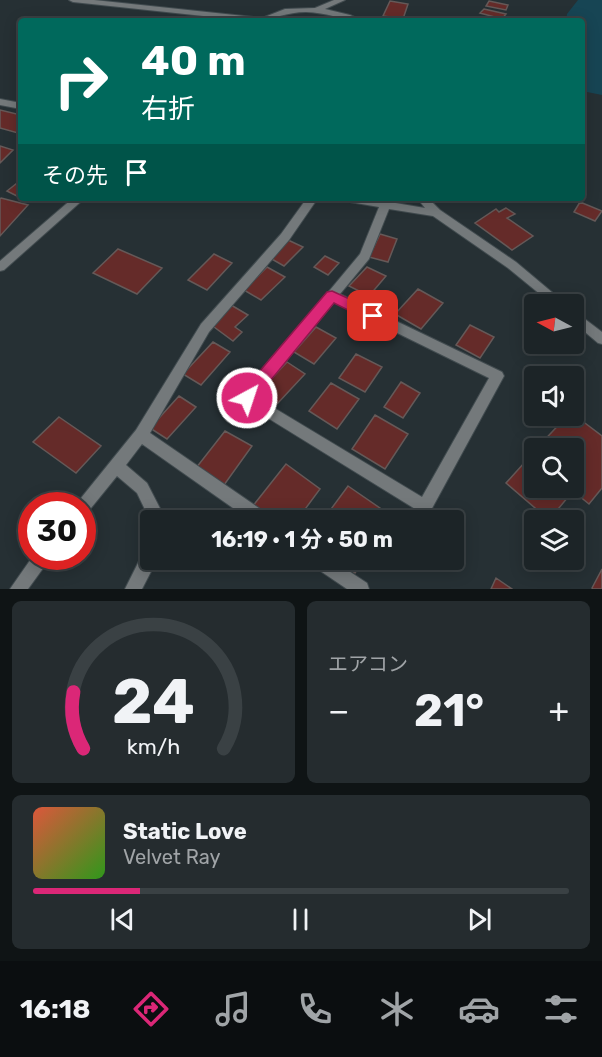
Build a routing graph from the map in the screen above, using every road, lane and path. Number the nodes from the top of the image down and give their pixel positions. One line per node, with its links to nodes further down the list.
1 (73, 0): 6 (street)
2 (285, 0): 4 (street)
3 (341, 0): 5 (street)
4 (282, 10): 5 (street); 7 (street)
5 (317, 10): 8 (street)
6 (235, 18)
7 (267, 18)
8 (348, 18)
9 (0, 102): 10 (street)
10 (18, 105)
11 (76, 201): 17 (street)
12 (312, 201): 22 (street)
13 (362, 201): 15 (street)
14 (425, 201): 16 (street)
15 (386, 205): 16 (street); 19 (street)
16 (436, 213): 18 (street)
17 (3, 262)
18 (548, 294)
19 (332, 296): 19 (street)
20 (584, 324): 21 (street)
21 (602, 339)
22 (141, 435): 23 (street); 26 (street)
23 (116, 466): 24 (street); 25 (street)
24 (95, 492)
25 (153, 510)
26 (249, 510)
27 (33, 570): 30 (street)
28 (143, 570): 31 (street)
29 (333, 570): 32 (street)
30 (18, 589)
31 (133, 589)
32 (361, 589)

